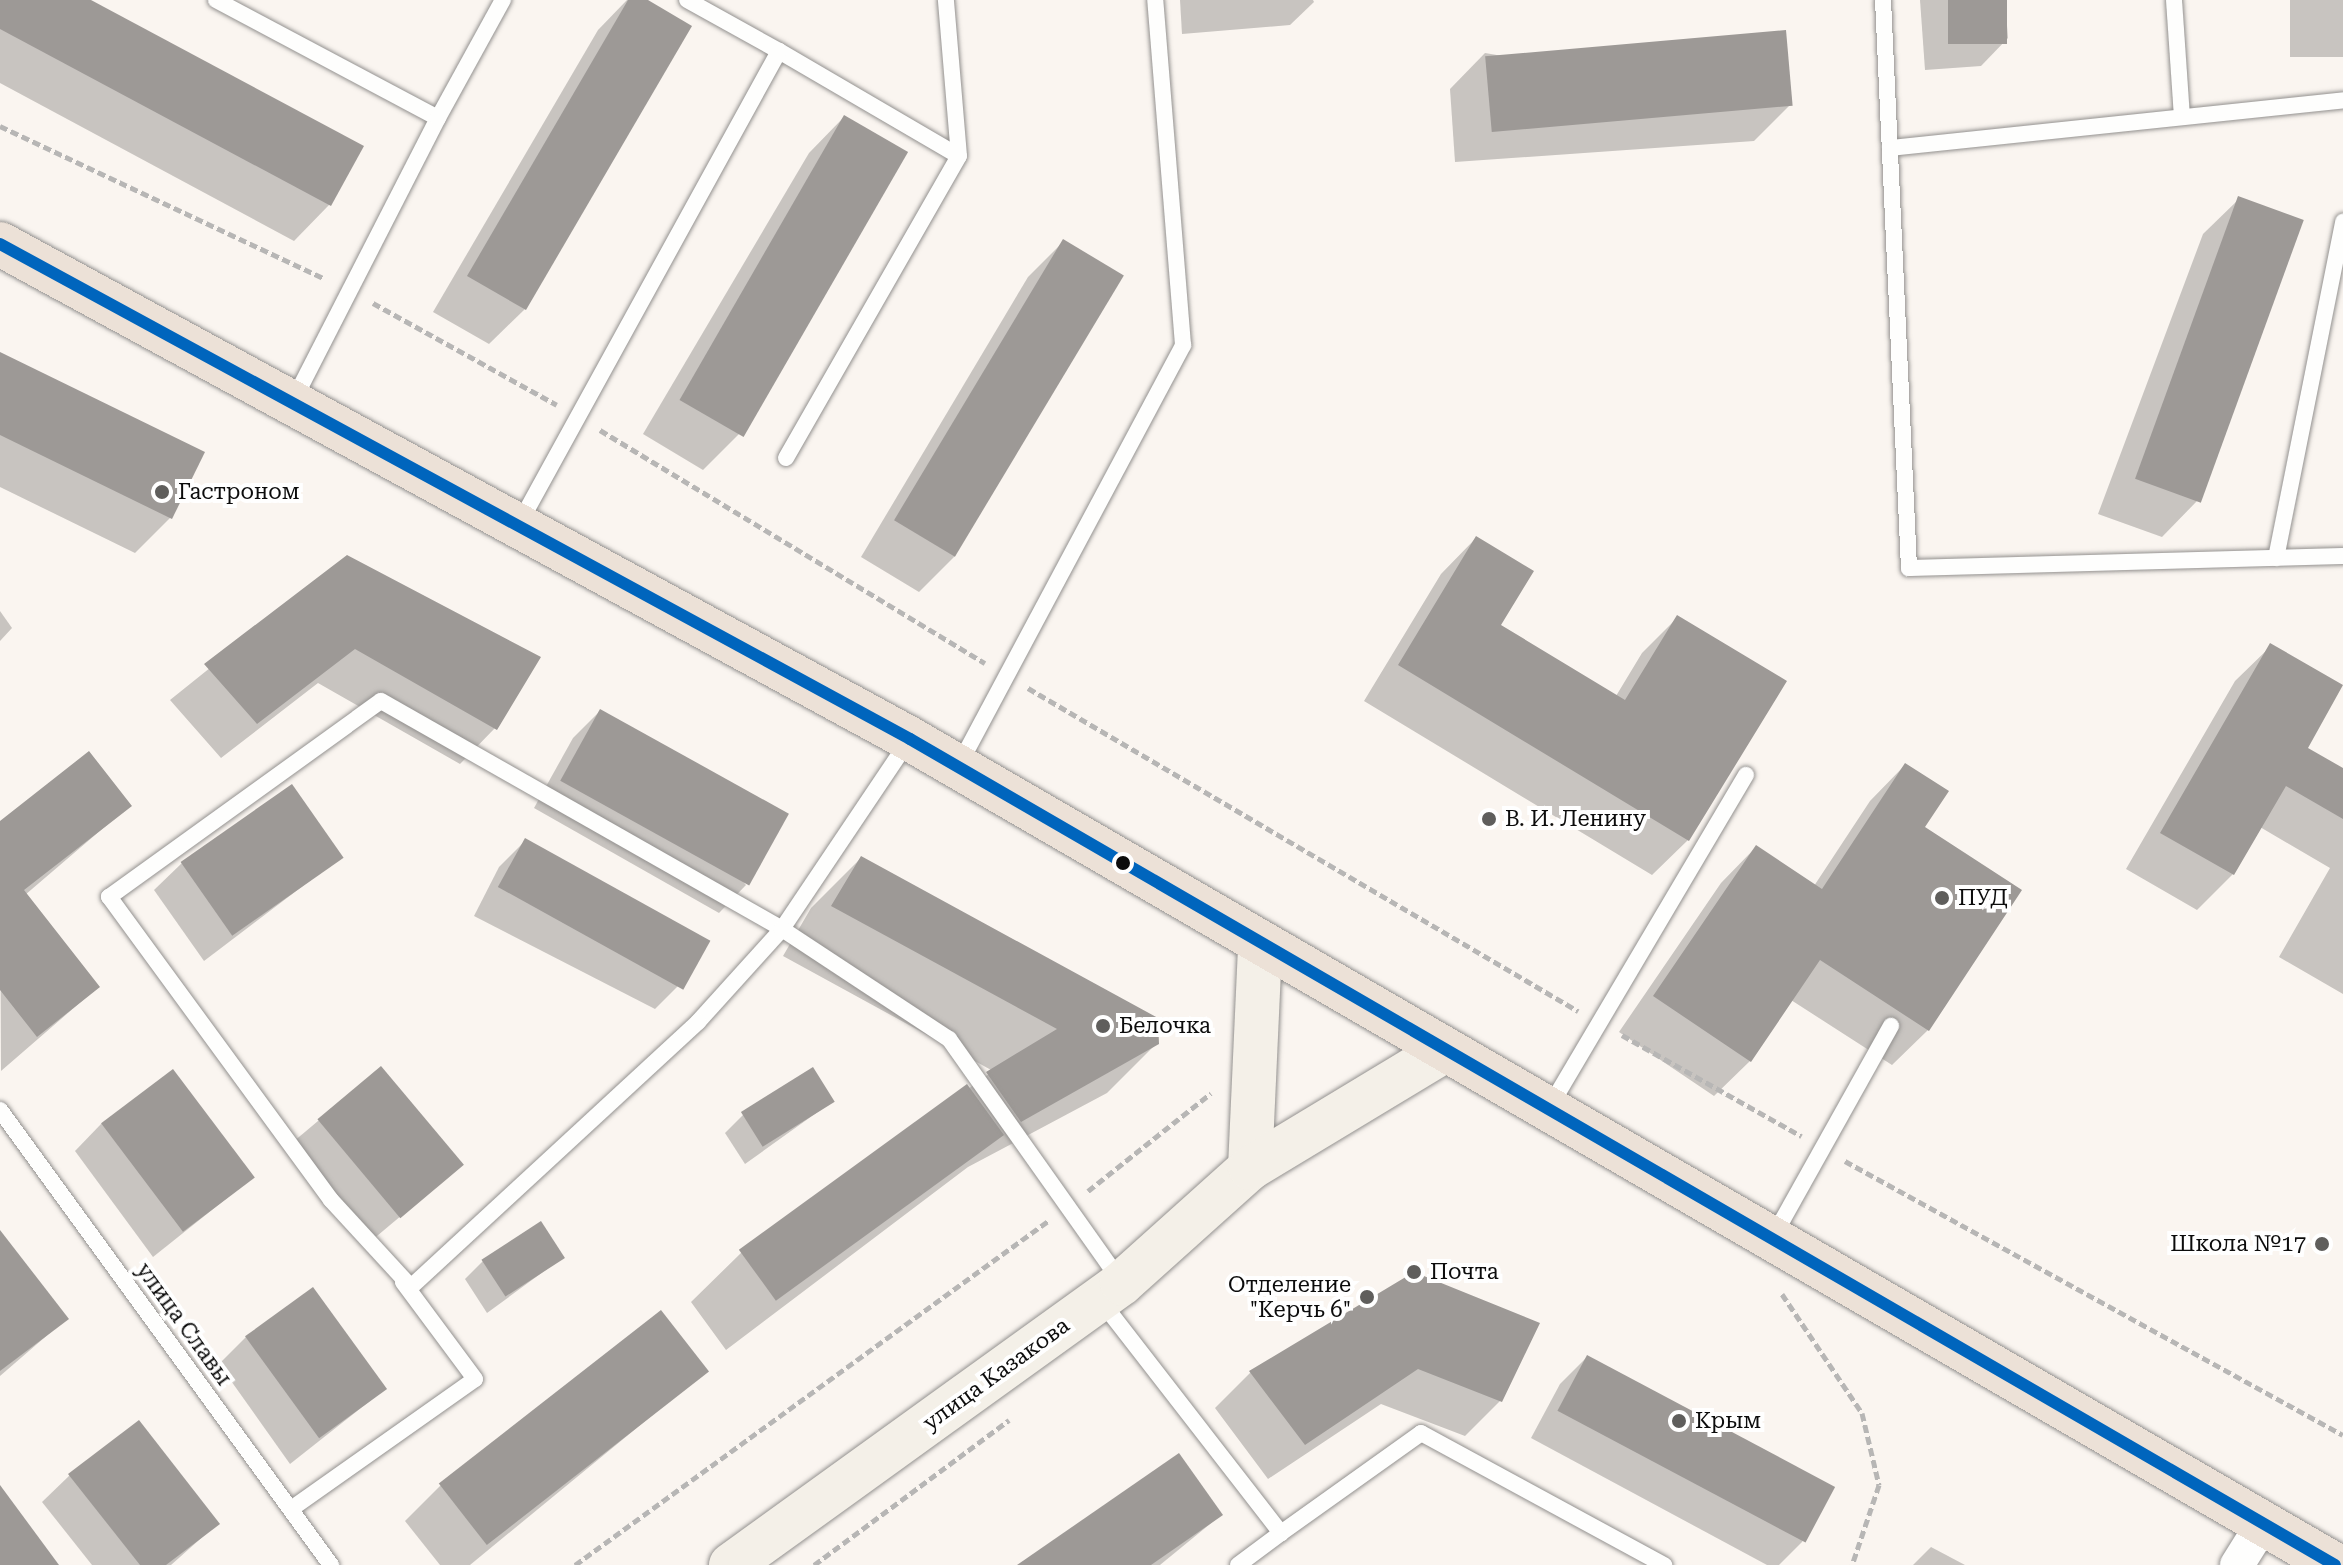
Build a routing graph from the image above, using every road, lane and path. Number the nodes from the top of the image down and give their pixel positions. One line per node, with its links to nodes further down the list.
1 (216, 0): 11 (lane)
2 (503, 0): 11 (lane)
3 (687, 0): 8 (lane)
4 (946, 0): 14 (lane)
5 (1155, 0): 24 (lane)
6 (1883, 0): 13 (lane)
7 (2174, 0): 10 (lane)
8 (779, 51): 14 (lane); 19 (lane)
9 (2343, 100): 10 (lane)
10 (2182, 117): 13 (lane)
11 (438, 118): 17 (lane)
12 (0, 126): 17 (path)
13 (1890, 148): 23 (lane)
14 (959, 156): 20 (lane)
15 (2343, 222): 23 (lane)
16 (0, 244): 18 (main road)
17 (348, 290): 18 (lane); 19 (path)
18 (291, 405): 21 (main road)
19 (576, 416): 21 (lane); 24 (path)
20 (786, 458)
21 (519, 524): 25 (main road)
22 (2343, 556): 23 (lane)
23 (2276, 558)
24 (1006, 676): 26 (lane); 30 (path)
25 (910, 739): 26 (main road); 28 (lane)
26 (958, 767): 29 (main road)
27 (1746, 775): 30 (lane)
28 (782, 929): 39 (lane); 41 (lane); 41 (lane)
29 (1260, 948): 32 (main road); 38 (main road)
30 (1597, 1021): 35 (lane); 37 (path)
31 (1891, 1026): 37 (lane)
32 (1442, 1052): 35 (main road); 38 (main road, улица Казакова)
33 (1212, 1092): 39 (path)
34 (0, 1110): 36 (lane, улица Славы)
35 (1546, 1112): 40 (main road)
36 (6, 1129): 46 (lane, улица Славы)
37 (1823, 1148): 40 (lane); 45 (path)
38 (1250, 1168): 43 (main road, улица Казакова)
39 (1066, 1208): 43 (lane); 51 (path)
40 (1770, 1241): 47 (main road)
41 (396, 1272): 46 (lane)
42 (1776, 1284): 55 (path)
43 (1111, 1291): 48 (lane); 52 (main road, улица Казакова)
44 (1013, 1417): 53 (path)
45 (2343, 1435)
46 (291, 1509): 50 (lane, улица Славы)
47 (2262, 1525): 56 (street); 57 (main road)
48 (1281, 1533): 49 (lane); 54 (lane)
49 (1240, 1564)
50 (331, 1565)
51 (575, 1565)
52 (731, 1565)
53 (814, 1565)
54 (1664, 1565)
55 (1852, 1565)
56 (2237, 1565)
57 (2335, 1565)

